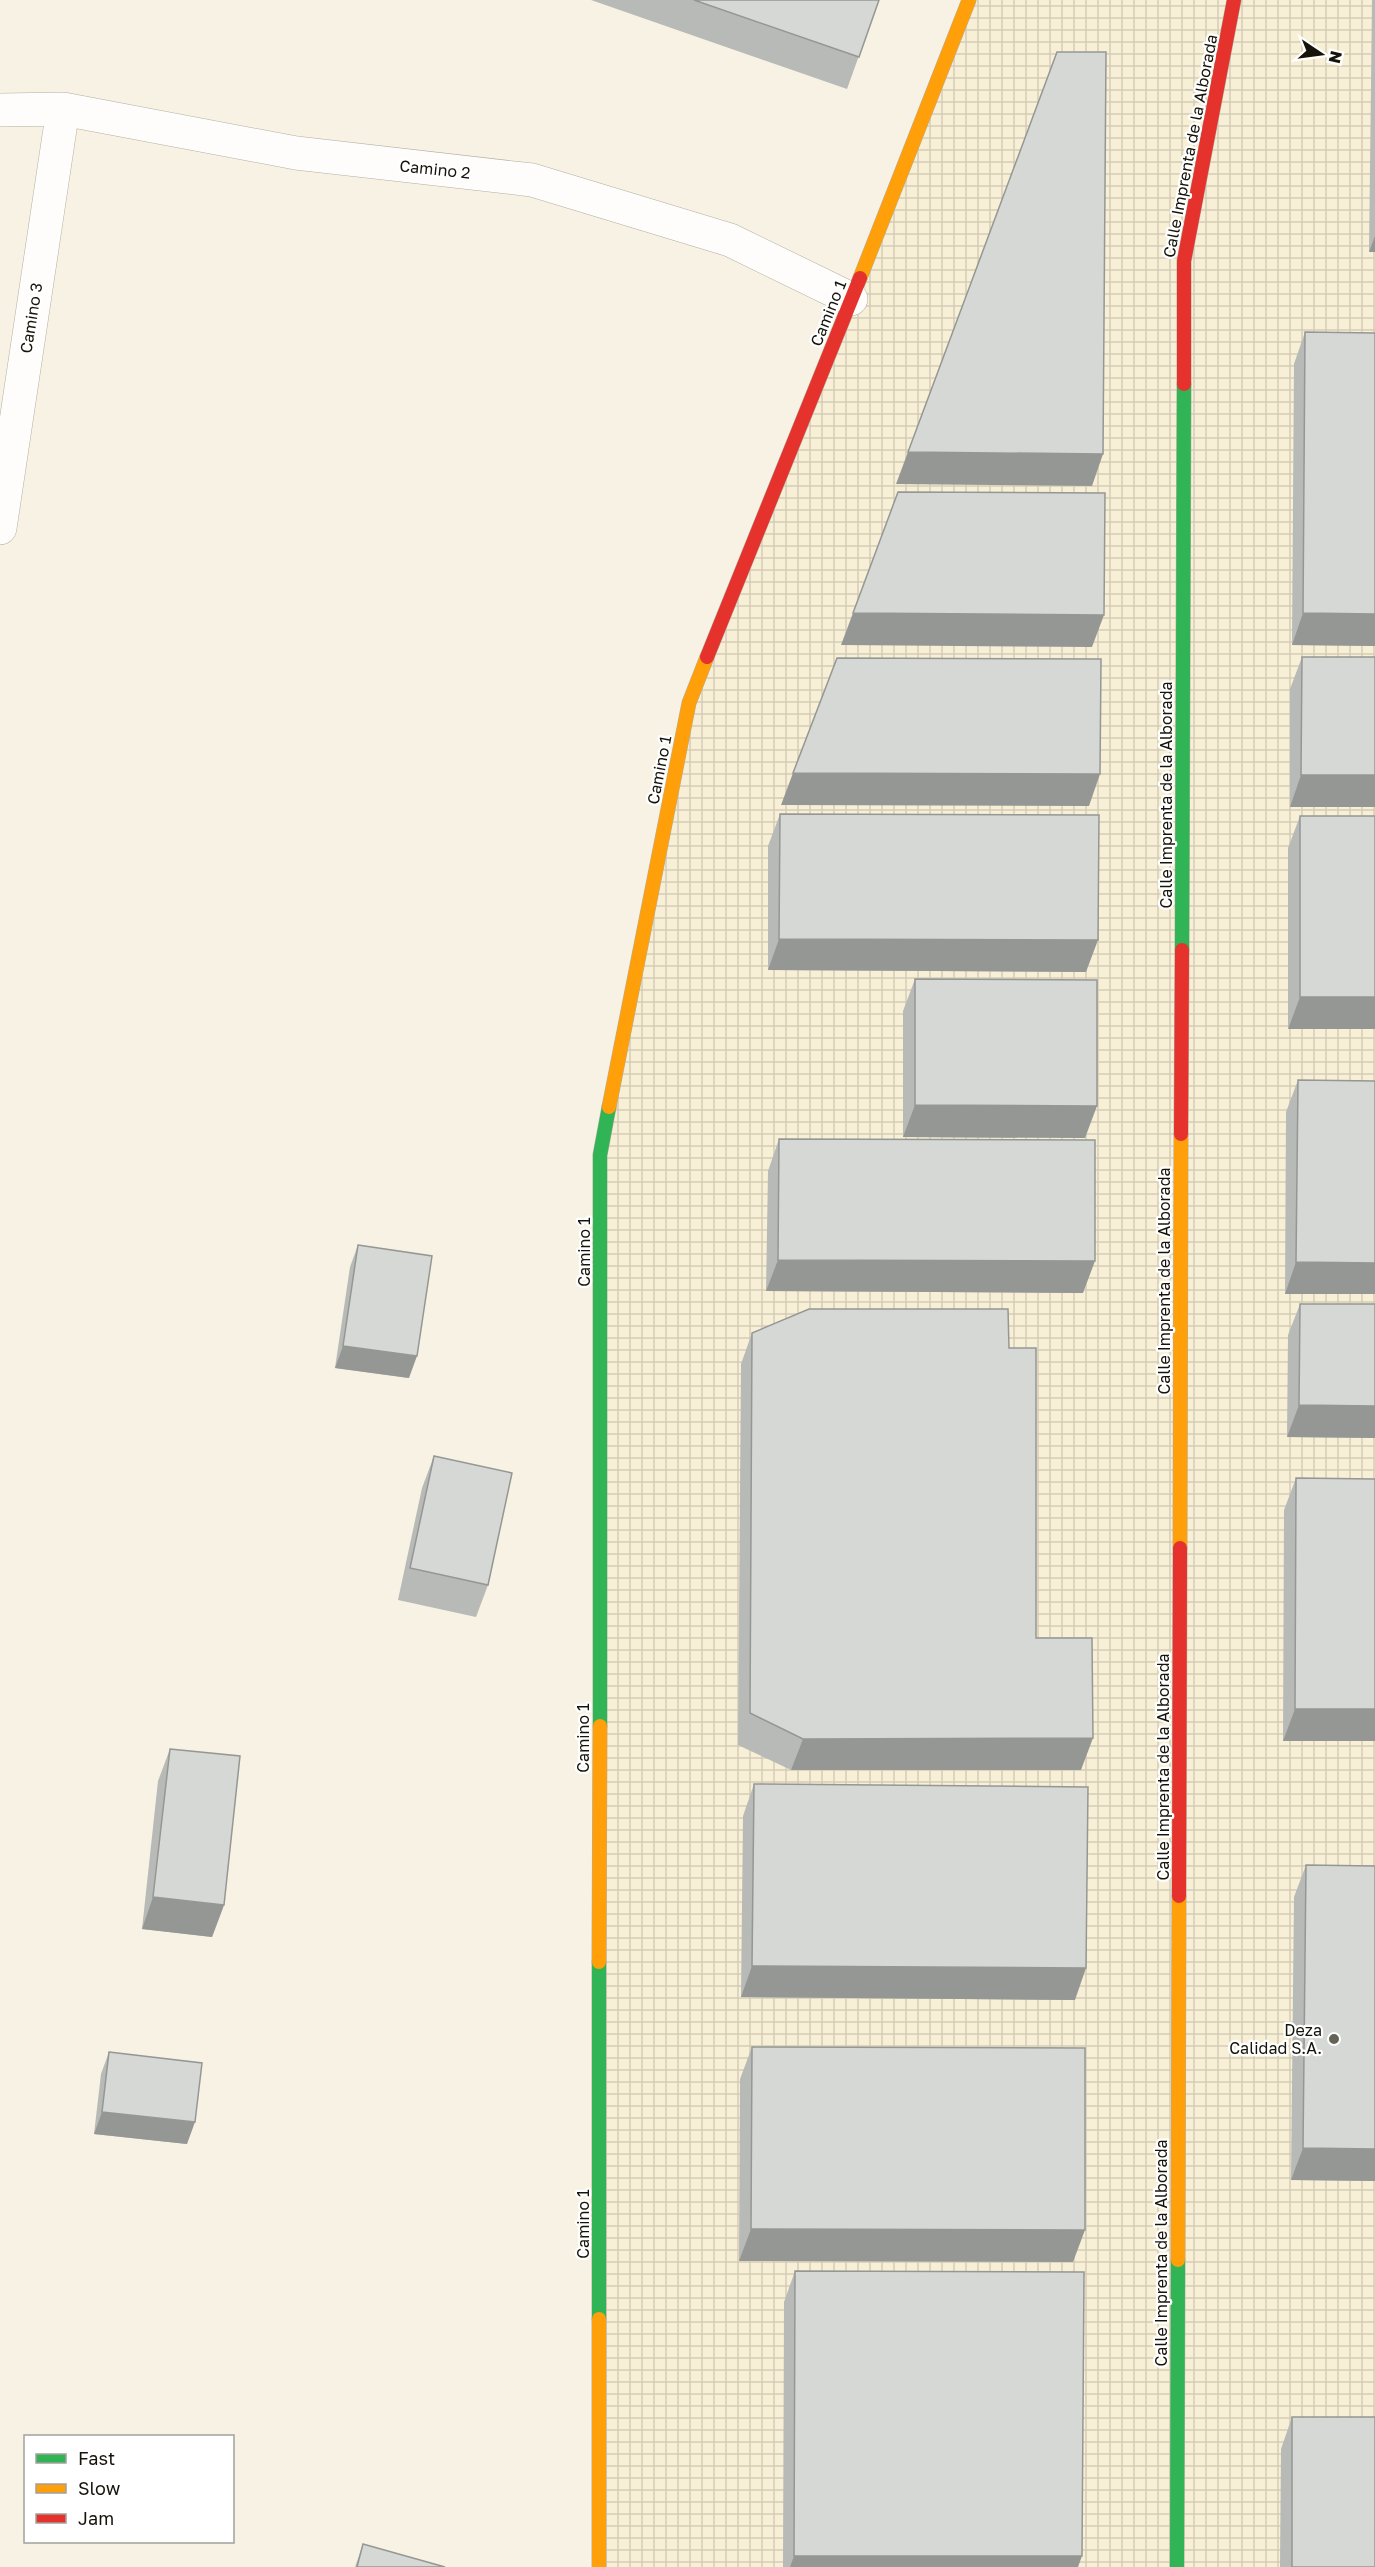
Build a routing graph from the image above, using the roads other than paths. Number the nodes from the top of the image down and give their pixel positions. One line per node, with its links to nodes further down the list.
1 (969, 0): 5 (street, Camino 1)
2 (1234, 0): 8 (street, Calle Imprenta de la Alborada)
3 (63, 109): 4 (street, Camino 2); 5 (street, Camino 2); 6 (street, Camino 3)
4 (0, 110)
5 (851, 299): 7 (street, Camino 1)
6 (0, 528)
7 (599, 2567)
8 (1177, 2567)

